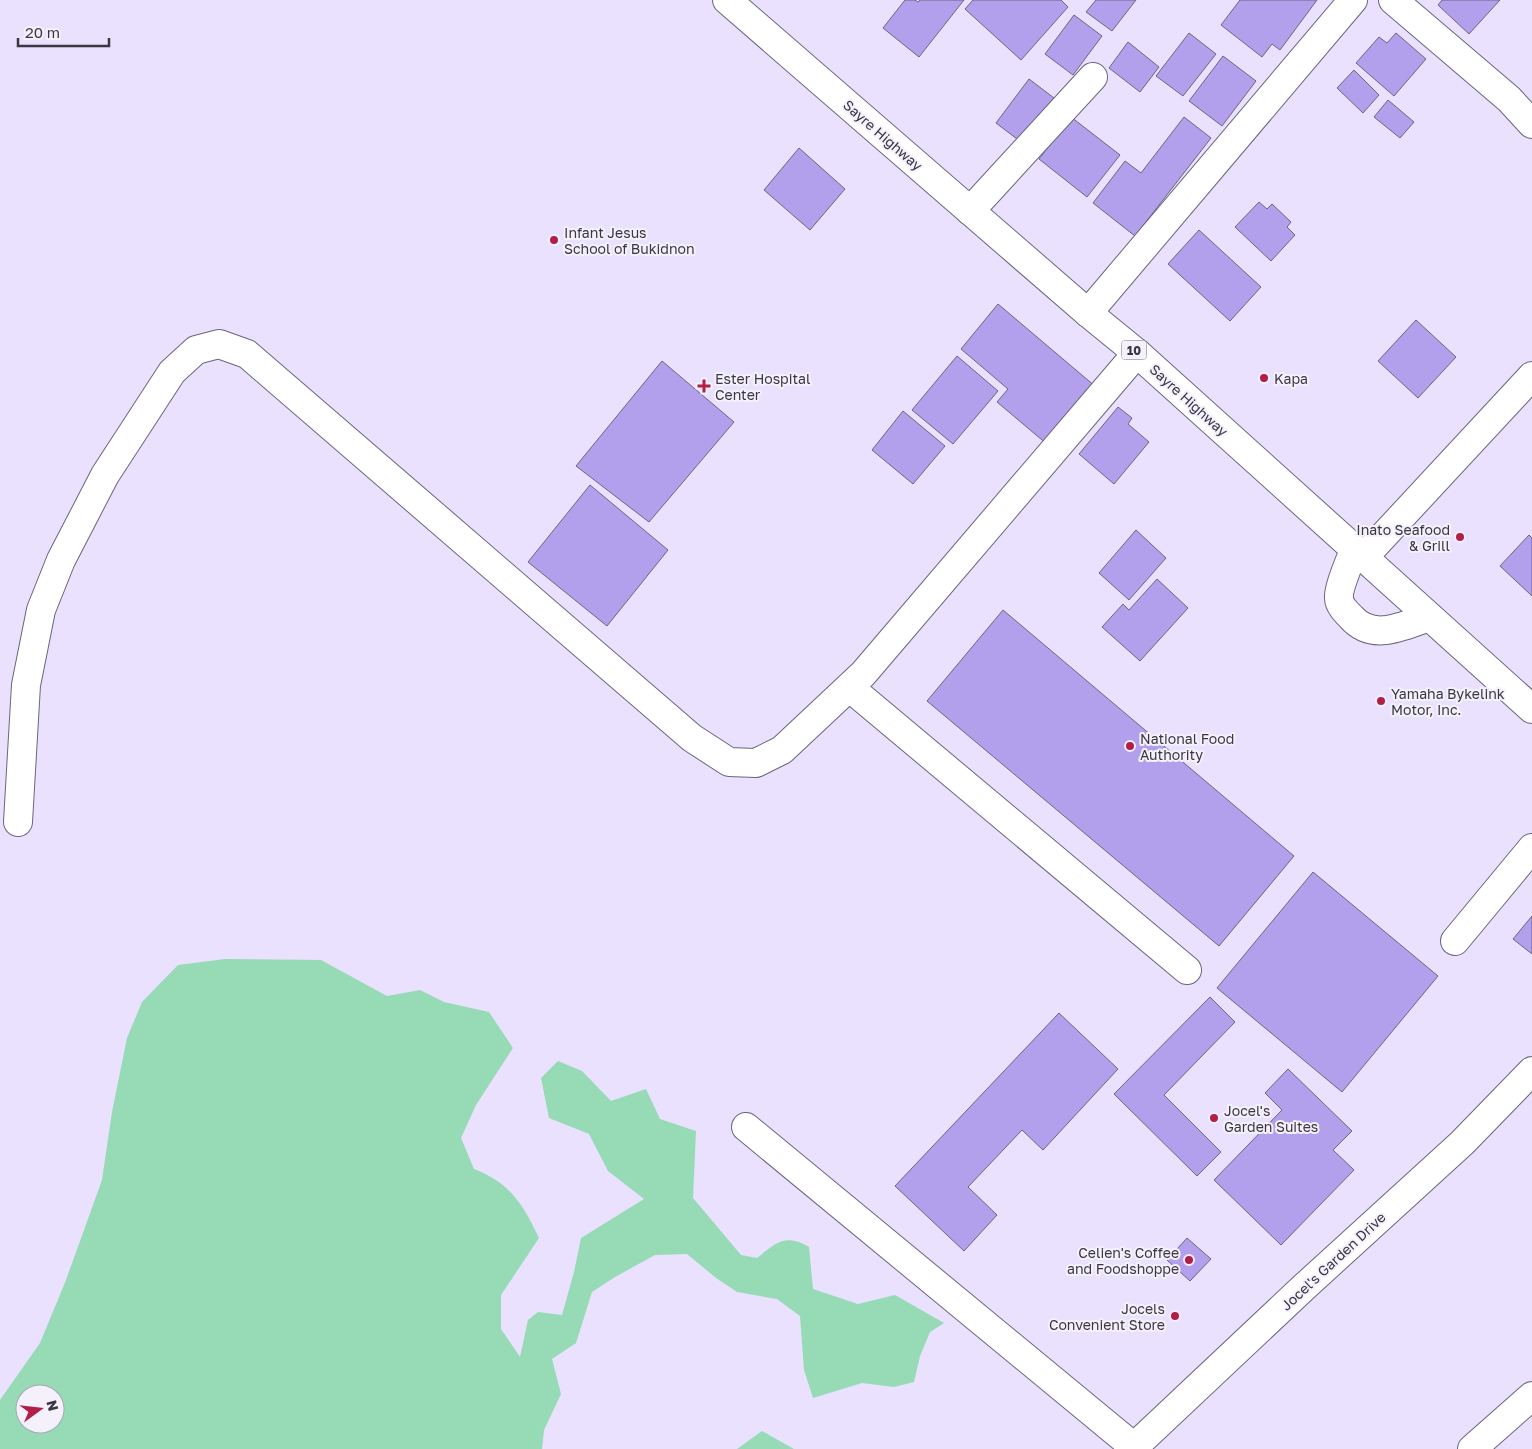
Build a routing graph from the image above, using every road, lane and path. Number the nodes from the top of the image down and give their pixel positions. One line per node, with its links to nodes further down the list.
1 (727, 0): 6 (main road, Sayre Highway / 10)
2 (1353, 0): 7 (main road)
3 (1393, 0): 5 (main road)
4 (1093, 77): 6 (main road)
5 (1532, 124)
6 (970, 211): 7 (main road, Sayre Highway / 10)
7 (1088, 313): 8 (main road, Sayre Highway / 10)
8 (1138, 353): 10 (main road, Sayre Highway / 10); 12 (main road)
9 (1532, 376): 10 (main road)
10 (1358, 554): 11 (main road, Sayre Highway / 10); 11 (main road)
11 (1428, 617): 13 (main road, Sayre Highway / 10)
12 (849, 687): 14 (main road); 17 (main road)
13 (1532, 709)
14 (18, 822)
15 (1532, 848): 16 (main road)
16 (1455, 941)
17 (1187, 970)
18 (1532, 1071): 21 (main road, Jocel's Garden Drive)
19 (746, 1127): 21 (main road)
20 (1532, 1396): 22 (main road)
21 (1133, 1448)
22 (1472, 1449)

